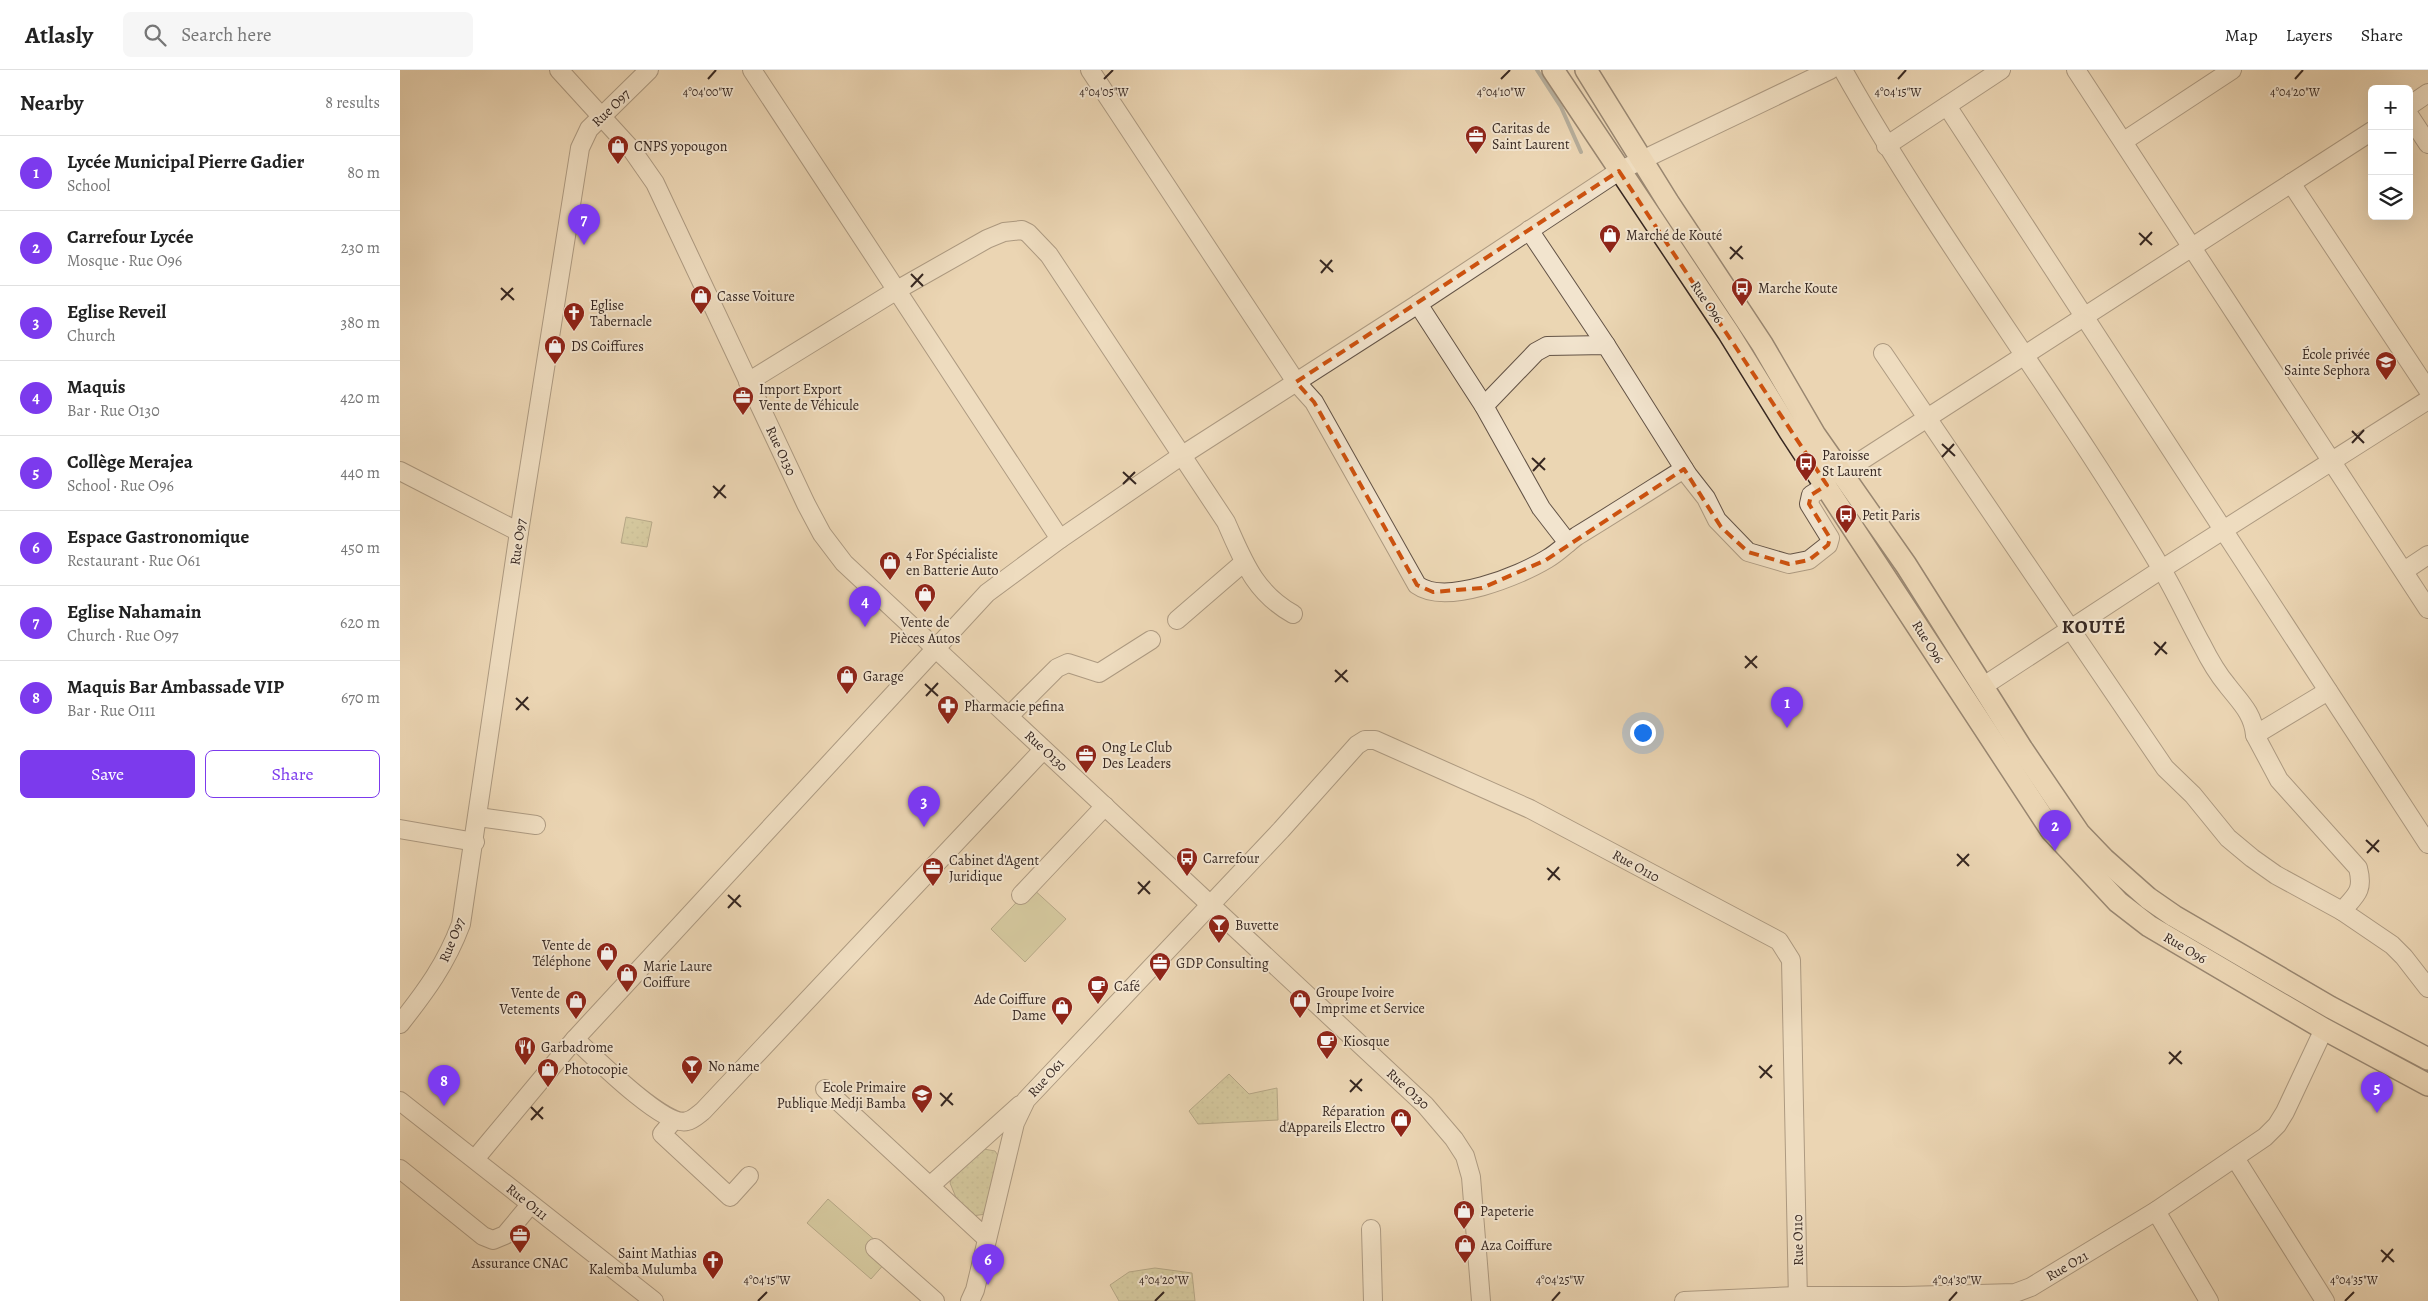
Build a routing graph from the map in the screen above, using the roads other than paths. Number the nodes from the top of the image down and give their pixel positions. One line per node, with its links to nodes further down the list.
1 (558, 70): 15 (street, Rue O130)
2 (650, 70): 15 (street, Rue O97)
3 (752, 70): 26 (street)
4 (1090, 70): 33 (street)
5 (1553, 70): 22 (main road, Rue O96)
6 (1586, 70): 21 (main road, Rue O96)
7 (1830, 70): 21 (street)
8 (1843, 70): 20 (street)
9 (2001, 70): 14 (street)
10 (2076, 70): 18 (street)
11 (2232, 70): 18 (street)
12 (2428, 93): 13 (street)
13 (2413, 103)
14 (1947, 106): 20 (street); 28 (street)
15 (602, 118): 32 (street, Rue O130); 44 (street, Rue O97)
16 (2413, 121): 19 (street)
17 (2368, 133): 23 (street)
18 (2124, 141): 25 (street)
19 (2428, 144)
20 (1886, 146): 31 (street)
21 (1641, 159): 22 (street); 42 (main road, Rue O96)
22 (1619, 171): 24 (street); 42 (main road, Rue O96)
23 (2291, 183): 25 (street); 34 (street)
24 (1529, 230): 27 (street); 29 (street)
25 (2192, 248): 28 (street); 39 (street)
26 (897, 290): 32 (street); 38 (street); 45 (street)
27 (1418, 304): 33 (street); 36 (street)
28 (2086, 317): 31 (street); 43 (street)
29 (1606, 345): 36 (street); 40 (street)
30 (1883, 353): 37 (street)
31 (2026, 356): 37 (street); 49 (street)
32 (748, 382): 56 (street, Rue O130)
33 (1296, 382): 38 (street); 46 (street)
34 (2428, 390)
35 (2428, 400): 39 (street)
36 (1484, 406): 46 (street)
37 (1928, 418): 42 (street); 54 (street)
38 (1181, 456): 45 (street); 48 (street)
39 (2332, 462): 43 (street); 50 (street)
40 (1684, 469): 42 (street); 46 (street)
41 (400, 471): 44 (street)
42 (1834, 479): 57 (main road, Rue O96); 73 (main road, Rue O96)
43 (2224, 529): 49 (street); 58 (street)
44 (519, 532): 63 (street, Rue O97)
45 (1060, 538): 56 (street)
46 (1568, 543)
47 (2428, 555): 50 (street)
48 (1243, 563): 52 (street); 53 (street)
49 (2162, 569): 54 (street); 60 (street)
50 (2404, 571): 51 (street)
51 (2428, 609)
52 (1293, 614)
53 (1177, 620)
54 (2070, 629): 57 (street); 70 (street)
55 (1151, 640): 59 (street)
56 (935, 648): 59 (street, Rue O130); 74 (street)
57 (1982, 687): 75 (main road, Rue O96)
58 (2328, 692): 60 (street); 67 (street)
59 (1009, 716): 61 (street, Rue O130)
60 (2255, 735): 70 (street)
61 (1044, 750): 62 (street, Rue O130); 80 (street)
62 (1104, 806): 68 (street); 69 (street, Rue O130)
63 (478, 817): 64 (street); 66 (street, Rue O97)
64 (536, 825)
65 (400, 829): 66 (street)
66 (474, 842): 72 (street, Rue O97)
67 (2428, 844)
68 (1021, 896)
69 (1210, 904): 78 (street, Rue O61); 91 (street, Rue O110); 96 (street, Rue O130)
70 (2342, 911): 71 (street)
71 (2428, 988)
72 (400, 1024)
73 (2324, 1029): 76 (main road, Rue O96); 81 (street, Rue O21)
74 (575, 1039): 80 (street); 82 (street)
75 (2428, 1059)
76 (2428, 1085)
77 (825, 1089): 85 (street)
78 (1026, 1100): 85 (street); 89 (street, Rue O61)
79 (400, 1101): 82 (street, Rue O111)
80 (673, 1121): 84 (street)
81 (2235, 1158): 87 (street, Rue O21); 99 (street)
82 (475, 1159): 86 (street, Rue O111)
83 (400, 1169): 86 (street)
84 (749, 1176)
85 (931, 1185): 89 (street)
86 (530, 1205): 93 (street, Rue O111)
87 (2156, 1212): 91 (street, Rue O21); 98 (street)
88 (1371, 1228): 95 (street)
89 (987, 1239): 92 (street, Rue O61)
90 (875, 1248): 94 (street)
91 (1798, 1298): 97 (street, Rue O21)
92 (971, 1300)
93 (654, 1301)
94 (935, 1301)
95 (1373, 1301)
96 (1481, 1301)
97 (1684, 1301)
98 (2209, 1301)
99 (2325, 1301)

